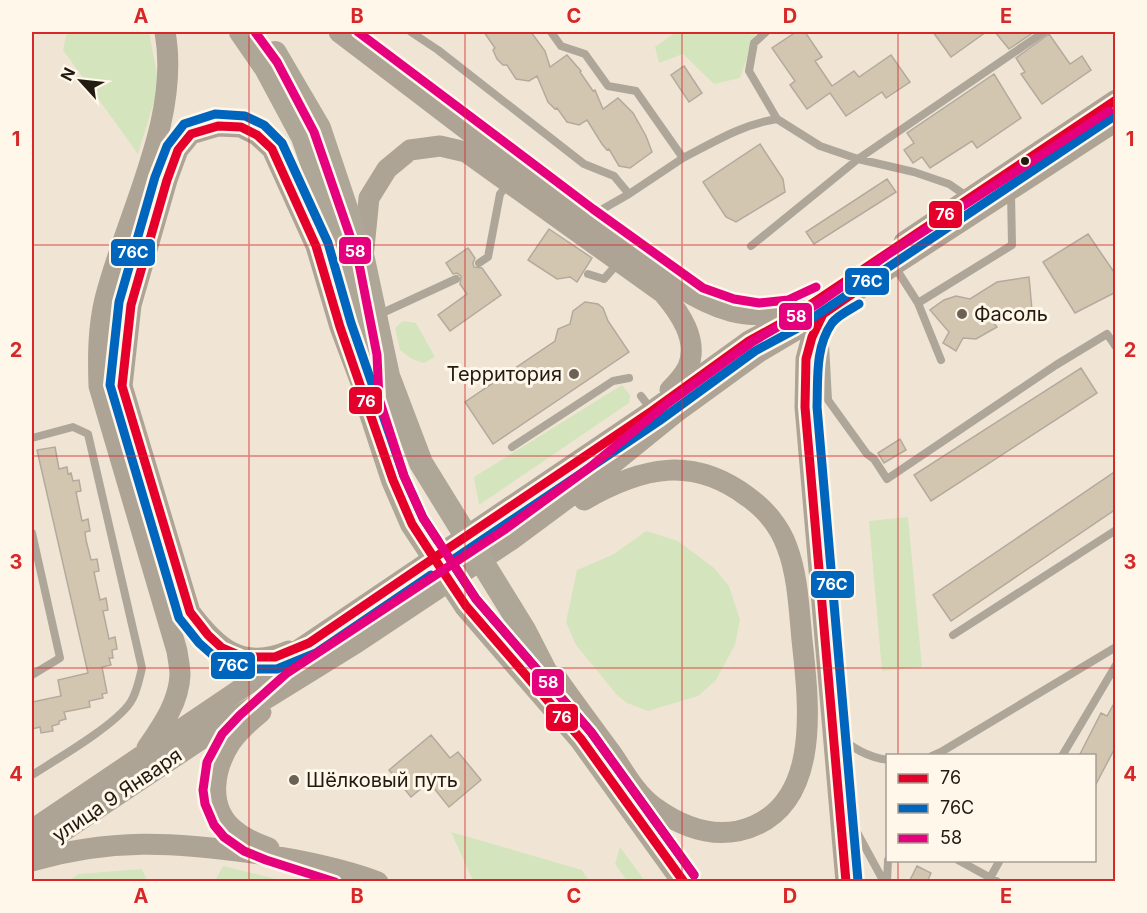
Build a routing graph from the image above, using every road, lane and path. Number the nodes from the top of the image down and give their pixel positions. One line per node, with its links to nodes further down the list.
1 (165, 32): 52 (main road)
2 (241, 32): 34 (highway)
3 (260, 32): 22 (highway)
4 (339, 32): 10 (main road)
5 (362, 32): 10 (street)
6 (411, 32): 18 (lane)
7 (551, 32): 14 (lane)
8 (766, 32): 12 (lane)
9 (1044, 32): 15 (lane)
10 (372, 56): 20 (main road)
11 (1116, 100): 19 (main road)
12 (777, 119): 14 (lane); 15 (lane)
13 (1116, 121): 17 (main road)
14 (683, 158): 18 (lane)
15 (858, 159): 19 (lane); 21 (lane)
16 (509, 183): 22 (main road); 23 (main road); 24 (lane)
17 (1010, 191): 25 (main road); 28 (lane)
18 (629, 194): 20 (lane)
19 (970, 198): 29 (main road)
20 (586, 219): 29 (main road)
21 (751, 246)
22 (363, 259): 30 (highway)
23 (619, 262): 26 (lane); 35 (main road)
24 (479, 263)
25 (894, 265): 28 (lane); 29 (main road)
26 (588, 274)
27 (456, 279): 30 (lane)
28 (918, 303): 32 (lane)
29 (821, 307): 31 (lane); 35 (main road); 40 (main road); 48 (main road)
30 (376, 316): 41 (highway)
31 (1116, 347)
32 (941, 360)
33 (629, 378): 37 (lane)
34 (367, 401): 43 (main road); 49 (highway)
35 (647, 404): 43 (main road, улица 9 Января)
36 (32, 438): 54 (lane)
37 (512, 447)
38 (1116, 530): 42 (lane)
39 (32, 533): 46 (lane)
40 (511, 540): 41 (main road); 47 (main road, улица 9 Января)
41 (524, 630): 49 (highway)
42 (953, 635)
43 (309, 643): 52 (main road, улица 9 Января)
44 (1116, 646): 50 (lane)
45 (1116, 665): 51 (lane)
46 (32, 675)
47 (294, 682): 57 (main road, улица 9 Января); 62 (main road)
48 (833, 731): 53 (lane); 55 (main road)
49 (580, 739): 64 (highway)
50 (942, 754)
51 (1063, 754)
52 (140, 758): 56 (main road, улица 9 Января)
53 (886, 760)
54 (32, 775)
55 (839, 799): 66 (main road); 67 (lane)
56 (32, 830)
57 (32, 852)
58 (32, 861): 62 (main road)
59 (888, 862): 67 (lane)
60 (960, 862): 63 (lane)
61 (1000, 862): 63 (lane)
62 (327, 867): 65 (main road)
63 (994, 880)
64 (684, 881)
65 (378, 882)
66 (846, 882)
67 (885, 882)

